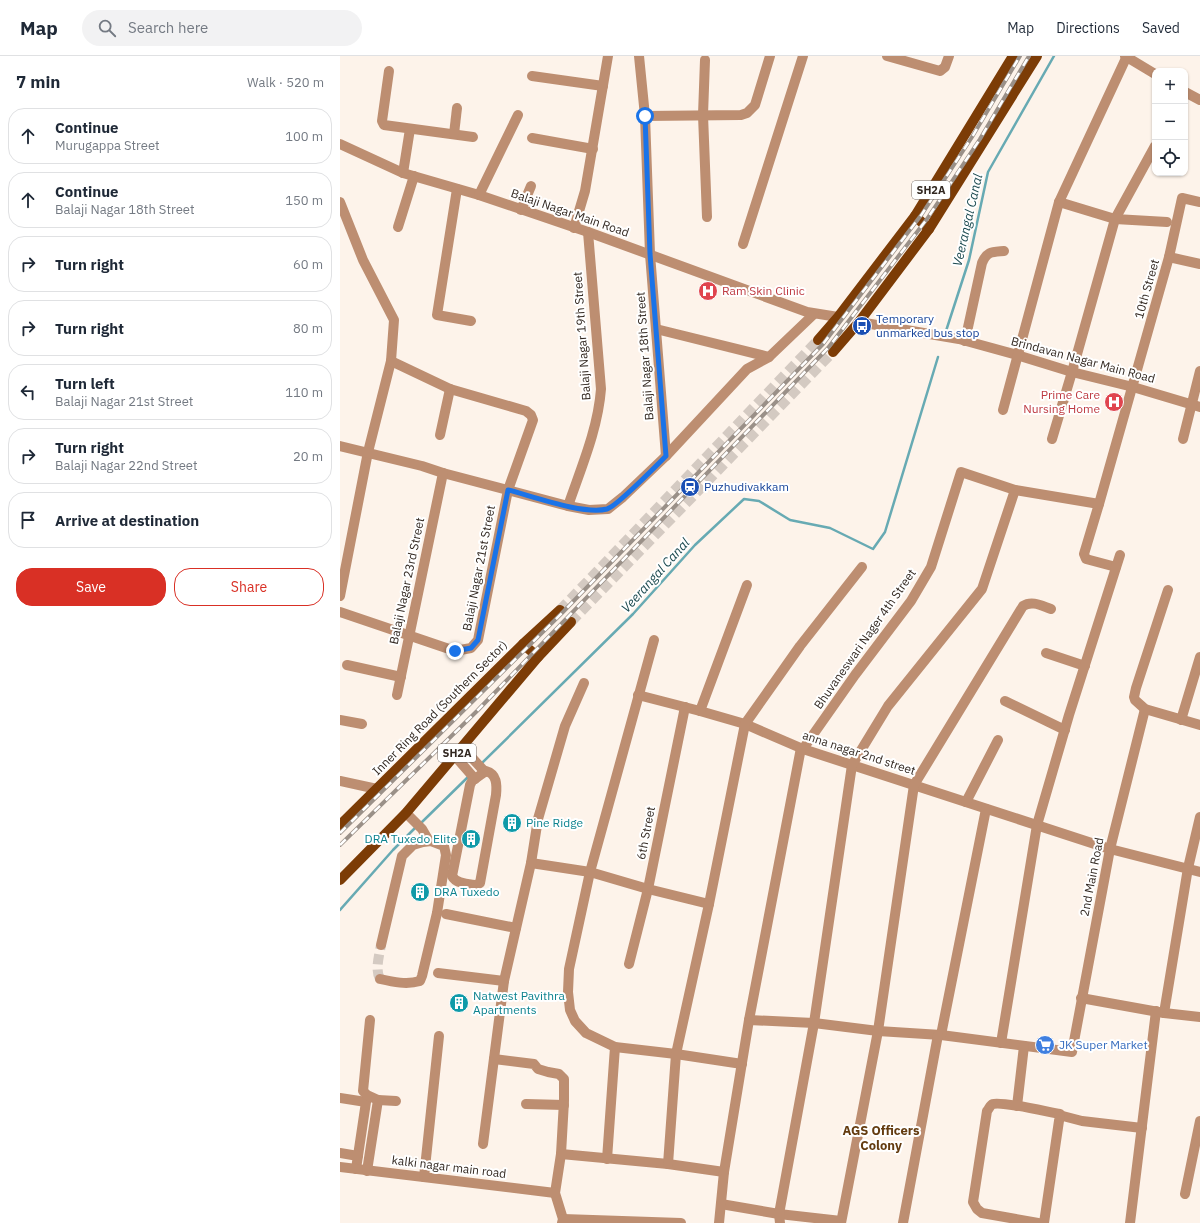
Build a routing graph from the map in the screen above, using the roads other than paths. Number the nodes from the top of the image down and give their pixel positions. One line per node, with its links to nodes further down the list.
1 (608, 56): 14 (street)
2 (639, 56): 20 (street, Balaji Nagar 18th Street)
3 (770, 56): 19 (street)
4 (803, 56): 45 (street)
5 (887, 56): 6 (street)
6 (949, 56)
7 (1013, 56): 37 (main road, SH2A)
8 (1036, 56): 43 (main road, SH2A)
9 (1126, 56): 12 (street); 34 (street)
10 (705, 60): 19 (street)
11 (389, 71): 21 (street)
12 (1152, 72)
13 (532, 76): 14 (street)
14 (603, 86): 26 (street)
15 (1188, 94): 16 (street)
16 (1200, 100)
17 (457, 108): 22 (street)
18 (518, 115): 32 (street)
19 (703, 115): 20 (street); 38 (street)
20 (645, 116): 47 (street, Balaji Nagar 18th Street)
21 (410, 129): 22 (street); 28 (street)
22 (454, 134): 23 (street)
23 (473, 137)
24 (532, 138): 26 (street)
25 (340, 144): 28 (street, Balaji Nagar Main Road)
26 (593, 149): 42 (street)
27 (1152, 151): 39 (street)
28 (403, 172): 29 (street, Balaji Nagar Main Road)
29 (414, 176): 31 (street, Balaji Nagar Main Road); 41 (street)
30 (531, 186): 36 (street)
31 (457, 189): 32 (street, Balaji Nagar Main Road); 52 (street)
32 (479, 196): 36 (street, Balaji Nagar Main Road)
33 (340, 202): 60 (street)
34 (1059, 202): 39 (street); 58 (street)
35 (1200, 202): 48 (street, 10th Street)
36 (522, 210): 42 (street, Balaji Nagar Main Road)
37 (915, 216): 43 (main road); 51 (main road, SH2A)
38 (707, 217)
39 (1115, 219): 40 (street); 62 (street)
40 (1167, 222)
41 (398, 227)
42 (574, 228): 44 (street, Balaji Nagar Main Road)
43 (929, 229): 53 (main road, SH2A)
44 (588, 232): 47 (street, Balaji Nagar Main Road); 77 (street, Balaji Nagar 19th Street)
45 (743, 244)
46 (1004, 251): 56 (street)
47 (650, 254): 50 (street, Balaji Nagar Main Road); 54 (street, Balaji Nagar 18th Street)
48 (1169, 257): 49 (street); 63 (street, 10th Street)
49 (1200, 264)
50 (814, 314): 51 (street, Balaji Nagar Main Road); 59 (street)
51 (838, 317): 55 (main road, SH2A)
52 (471, 321)
53 (859, 322): 56 (street); 57 (main road, SH2A)
54 (656, 329): 59 (street); 72 (street, Balaji Nagar 18th Street)
55 (818, 340)
56 (962, 340): 58 (street, Brindavan Nagar Main Road)
57 (833, 352)
58 (1017, 355): 62 (street, Brindavan Nagar Main Road); 66 (street)
59 (770, 357): 72 (street)
60 (391, 361): 64 (street); 71 (street)
61 (1200, 371): 65 (street)
62 (1072, 372): 63 (street, Brindavan Nagar Main Road); 68 (street)
63 (1133, 387): 65 (street, Brindavan Nagar Main Road); 76 (street, 10th Street)
64 (450, 389): 67 (street); 74 (street, Balaji Nagar 21st Street)
65 (1196, 405): 69 (street)
66 (1003, 410)
67 (440, 435)
68 (1052, 439)
69 (1183, 439)
70 (340, 446): 71 (street)
71 (368, 452): 73 (street); 83 (street)
72 (666, 456): 77 (street)
73 (443, 473): 74 (street); 88 (street, Balaji Nagar 23rd Street)
74 (508, 490): 77 (street); 88 (street, Balaji Nagar 21st Street)
75 (1015, 490): 76 (street); 112 (street, Bhuvaneswari Nager 4th Street); 114 (street)
76 (1099, 504): 80 (street, 10th Street)
77 (568, 506)
78 (1120, 555): 80 (street)
79 (862, 567): 107 (street)
80 (1116, 567): 95 (street)
81 (747, 585): 103 (street)
82 (1168, 590): 102 (street)
83 (340, 596)
84 (1051, 609): 118 (street)
85 (560, 610): 90 (main road, Inner Ring Road (Southern Sector) / SH2A)
86 (340, 612): 88 (street)
87 (571, 622): 92 (main road, SH2A)
88 (410, 635): 96 (street, Balaji Nagar 23rd Street)
89 (654, 640): 99 (street)
90 (523, 644): 92 (main road); 119 (main road, Inner Ring Road (Southern Sector) / SH2A)
91 (1046, 653): 95 (street)
92 (538, 657): 111 (main road, SH2A)
93 (1200, 657): 105 (street)
94 (347, 665): 96 (street)
95 (1085, 666): 109 (street)
96 (401, 677): 98 (street, Balaji Nagar 23rd Street)
97 (584, 683): 128 (street)
98 (397, 695)
99 (638, 696): 101 (street, anna nagar 2nd street); 130 (street)
100 (1005, 701): 109 (street)
101 (685, 707): 103 (street, anna nagar 2nd street); 133 (street, 6th Street)
102 (1145, 709): 105 (street); 127 (street, 2nd Main Road)
103 (700, 710): 107 (street, anna nagar 2nd street)
104 (340, 720): 106 (street)
105 (1181, 720): 108 (street)
106 (362, 724)
107 (745, 724): 112 (street, anna nagar 2nd street); 134 (street)
108 (1200, 725)
109 (1065, 730): 125 (street)
110 (998, 740): 120 (street)
111 (462, 747): 113 (main road, SH2A); 115 (street)
112 (802, 749): 114 (street, anna nagar 2nd street); 146 (street)
113 (455, 756): 116 (street); 123 (main road, SH2A)
114 (852, 765): 118 (street, anna nagar 2nd street); 147 (street)
115 (480, 767): 116 (street); 116 (street)
116 (471, 775)
117 (340, 781): 119 (street)
118 (914, 785): 120 (street, anna nagar 2nd street); 148 (street)
119 (377, 789): 124 (main road, Inner Ring Road (Southern Sector) / SH2A)
120 (966, 802): 121 (street, anna nagar 2nd street)
121 (986, 808): 125 (street, anna nagar 2nd street); 149 (street)
122 (1200, 817): 129 (street)
123 (411, 822): 126 (street); 132 (main road, SH2A)
124 (340, 825)
125 (1037, 825): 127 (street, anna nagar 2nd street); 151 (street)
126 (427, 842): 137 (street); 140 (street)
127 (1110, 849): 129 (street, anna nagar 2nd street); 142 (street, 2nd Main Road)
128 (531, 863): 130 (street); 136 (street)
129 (1188, 868): 131 (street, anna nagar 2nd street); 143 (street)
130 (590, 872): 133 (street); 153 (street)
131 (1200, 872)
132 (340, 880)
133 (648, 889): 134 (street); 138 (street, 6th Street)
134 (709, 904): 154 (street)
135 (446, 914): 136 (street)
136 (516, 928): 141 (street)
137 (381, 945)
138 (629, 964)
139 (438, 973): 141 (street)
140 (380, 979)
141 (504, 981): 155 (street)
142 (1081, 998): 143 (street); 152 (street, 2nd Main Road)
143 (1160, 1012): 144 (street); 165 (street)
144 (1200, 1018)
145 (370, 1020): 158 (street)
146 (749, 1020): 147 (street); 156 (street)
147 (814, 1023): 148 (street); 180 (street)
148 (878, 1031): 149 (street); 184 (street)
149 (940, 1035): 151 (street); 187 (street)
150 (439, 1036): 176 (street)
151 (1001, 1043): 152 (street)
152 (1024, 1046): 162 (street)
153 (615, 1047): 154 (street); 170 (street)
154 (676, 1054): 156 (street); 171 (street)
155 (494, 1059): 161 (street); 166 (street)
156 (742, 1064): 175 (street)
157 (340, 1098): 169 (street)
158 (378, 1100): 159 (street); 174 (street)
159 (396, 1101)
160 (526, 1104): 161 (street)
161 (564, 1105): 168 (street)
162 (1017, 1106): 163 (street); 188 (street)
163 (1059, 1116): 165 (street); 189 (street)
164 (1200, 1121): 178 (street)
165 (1142, 1128): 190 (street)
166 (483, 1144)
167 (340, 1154): 169 (street)
168 (561, 1154): 170 (street); 177 (street)
169 (358, 1156): 173 (street)
170 (607, 1159): 171 (street)
171 (668, 1164): 175 (street)
172 (340, 1166): 173 (street, kalki nagar main road)
173 (356, 1169): 174 (street, kalki nagar main road)
174 (367, 1171): 176 (street, kalki nagar main road)
175 (724, 1172): 179 (street)
176 (424, 1177): 177 (street, kalki nagar main road)
177 (555, 1193): 181 (street)
178 (1185, 1194)
179 (721, 1204): 180 (street); 186 (street)
180 (780, 1218): 184 (street)
181 (562, 1221): 182 (street)
182 (606, 1221): 183 (street)
183 (664, 1222): 185 (street)
184 (841, 1222)
185 (681, 1223)
186 (719, 1223)
187 (903, 1223)
188 (1038, 1223)
189 (1044, 1223)
190 (1130, 1223)

